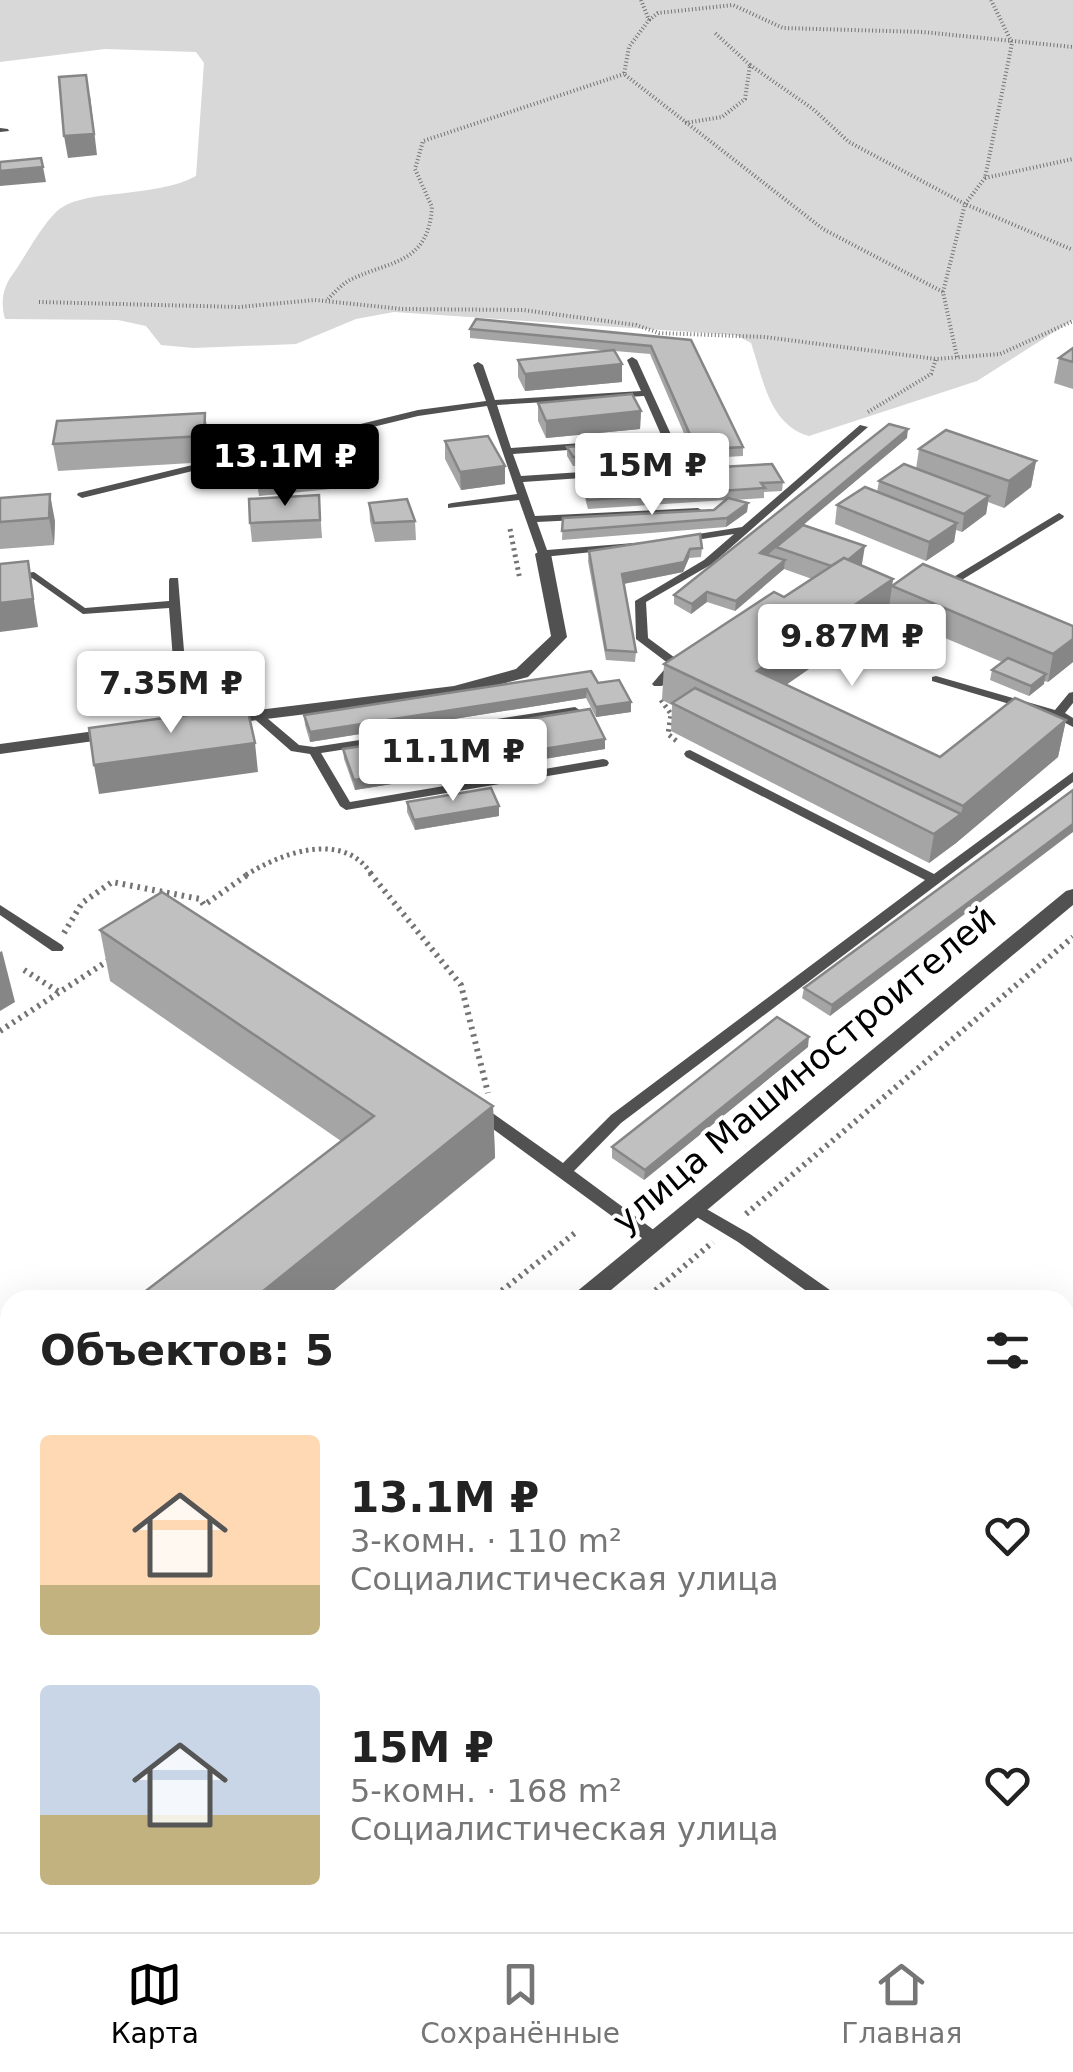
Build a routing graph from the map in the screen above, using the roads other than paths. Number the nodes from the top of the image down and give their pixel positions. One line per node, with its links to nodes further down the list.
1 (632, 360): 3 (lane)
2 (478, 366): 4 (lane)
3 (647, 393): 4 (lane); 6 (lane)
4 (492, 403): 6 (lane); 9 (lane)
5 (863, 427): 15 (lane)
6 (508, 452): 8 (lane)
7 (615, 473): 8 (lane)
8 (518, 479): 10 (lane)
9 (82, 495)
10 (523, 496): 11 (lane); 14 (lane)
11 (452, 506)
12 (698, 511): 14 (lane)
13 (1060, 516): 19 (lane)
14 (531, 519): 16 (lane)
15 (746, 529): 16 (lane); 22 (lane)
16 (543, 554): 26 (street)
17 (0, 580): 20 (lane)
18 (174, 580): 20 (lane)
19 (969, 588)
20 (174, 604): 28 (lane)
21 (936, 679): 25 (lane)
22 (658, 684)
23 (1073, 695): 25 (lane)
24 (575, 711): 31 (lane)
25 (1058, 714): 27 (lane)
26 (256, 715): 28 (street); 31 (lane)
27 (1073, 723)
28 (175, 725)
29 (129, 731): 30 (street)
30 (0, 749)
31 (314, 751): 33 (lane)
32 (690, 754): 35 (lane)
33 (603, 763)
34 (1073, 776): 35 (lane)
35 (933, 879): 40 (lane)
36 (1073, 895): 41 (street, улица Машиностроителей)
37 (0, 909): 38 (lane)
38 (51, 944)
39 (465, 1102): 40 (lane)
40 (564, 1172): 42 (lane)
41 (696, 1210): 42 (street, улица Машиностроителей); 44 (lane)
42 (656, 1240): 43 (street, улица Машиностроителей)
43 (595, 1290)
44 (818, 1290)

